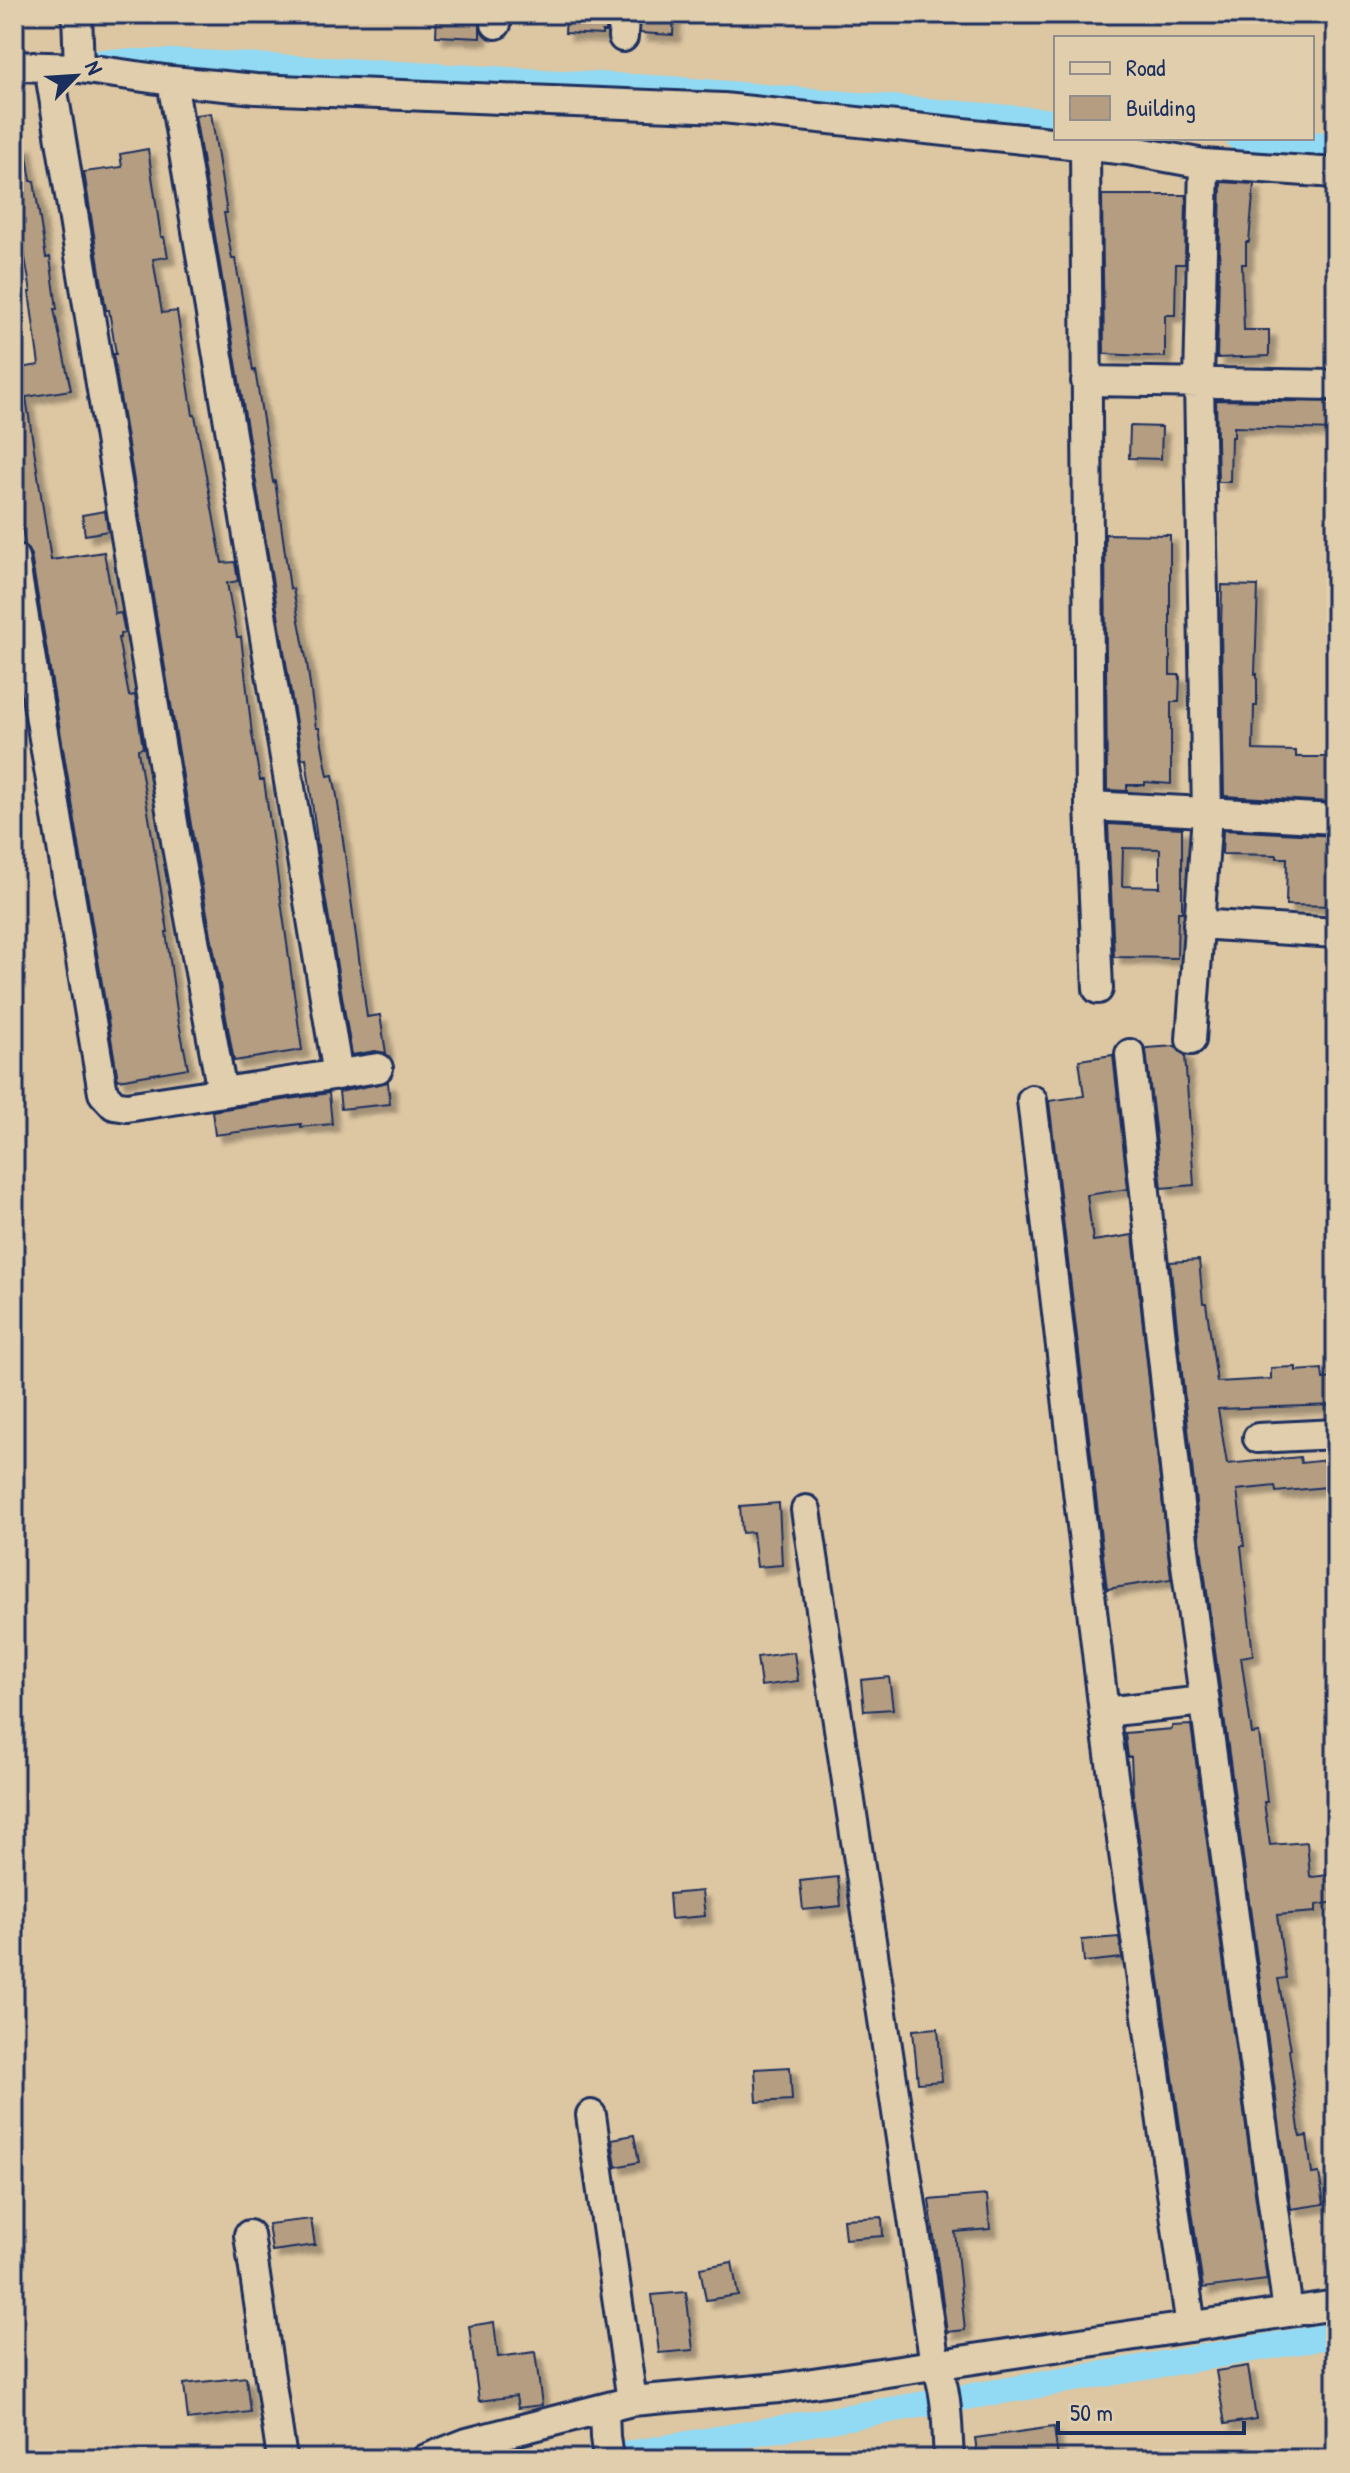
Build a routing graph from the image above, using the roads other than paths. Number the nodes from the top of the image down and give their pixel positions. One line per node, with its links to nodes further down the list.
1 (77, 19): 2 (street)
2 (79, 61): 4 (street); 5 (street)
3 (14, 66): 4 (street)
4 (49, 67): 23 (street)
5 (172, 81): 6 (street); 22 (street)
6 (1085, 148): 7 (street); 9 (street)
7 (1204, 164): 8 (street); 10 (street)
8 (1336, 173)
9 (1086, 381): 10 (street); 13 (street)
10 (1199, 382): 11 (street); 14 (street)
11 (1336, 385)
12 (14, 558): 23 (street)
13 (1090, 806): 14 (street); 18 (street)
14 (1207, 814): 15 (street); 16 (street)
15 (1336, 819)
16 (1198, 924): 17 (street); 19 (street)
17 (1336, 933)
18 (1098, 989)
19 (1191, 1040)
20 (1130, 1054): 28 (street)
21 (378, 1068): 22 (street)
22 (338, 1075): 23 (street)
23 (222, 1092)
24 (1032, 1100): 29 (street)
25 (1336, 1434): 26 (street)
26 (1258, 1438)
27 (806, 1510): 35 (street)
28 (1204, 1701): 29 (street); 33 (street)
29 (1104, 1712): 34 (street)
30 (591, 2115): 36 (street)
31 (249, 2235): 38 (street)
32 (1336, 2305): 33 (street)
33 (1288, 2312): 34 (street)
34 (1191, 2327): 35 (street)
35 (936, 2367): 36 (street); 40 (street)
36 (632, 2401): 37 (street)
37 (606, 2435): 39 (street)
38 (282, 2459)
39 (426, 2459)
40 (949, 2459)

